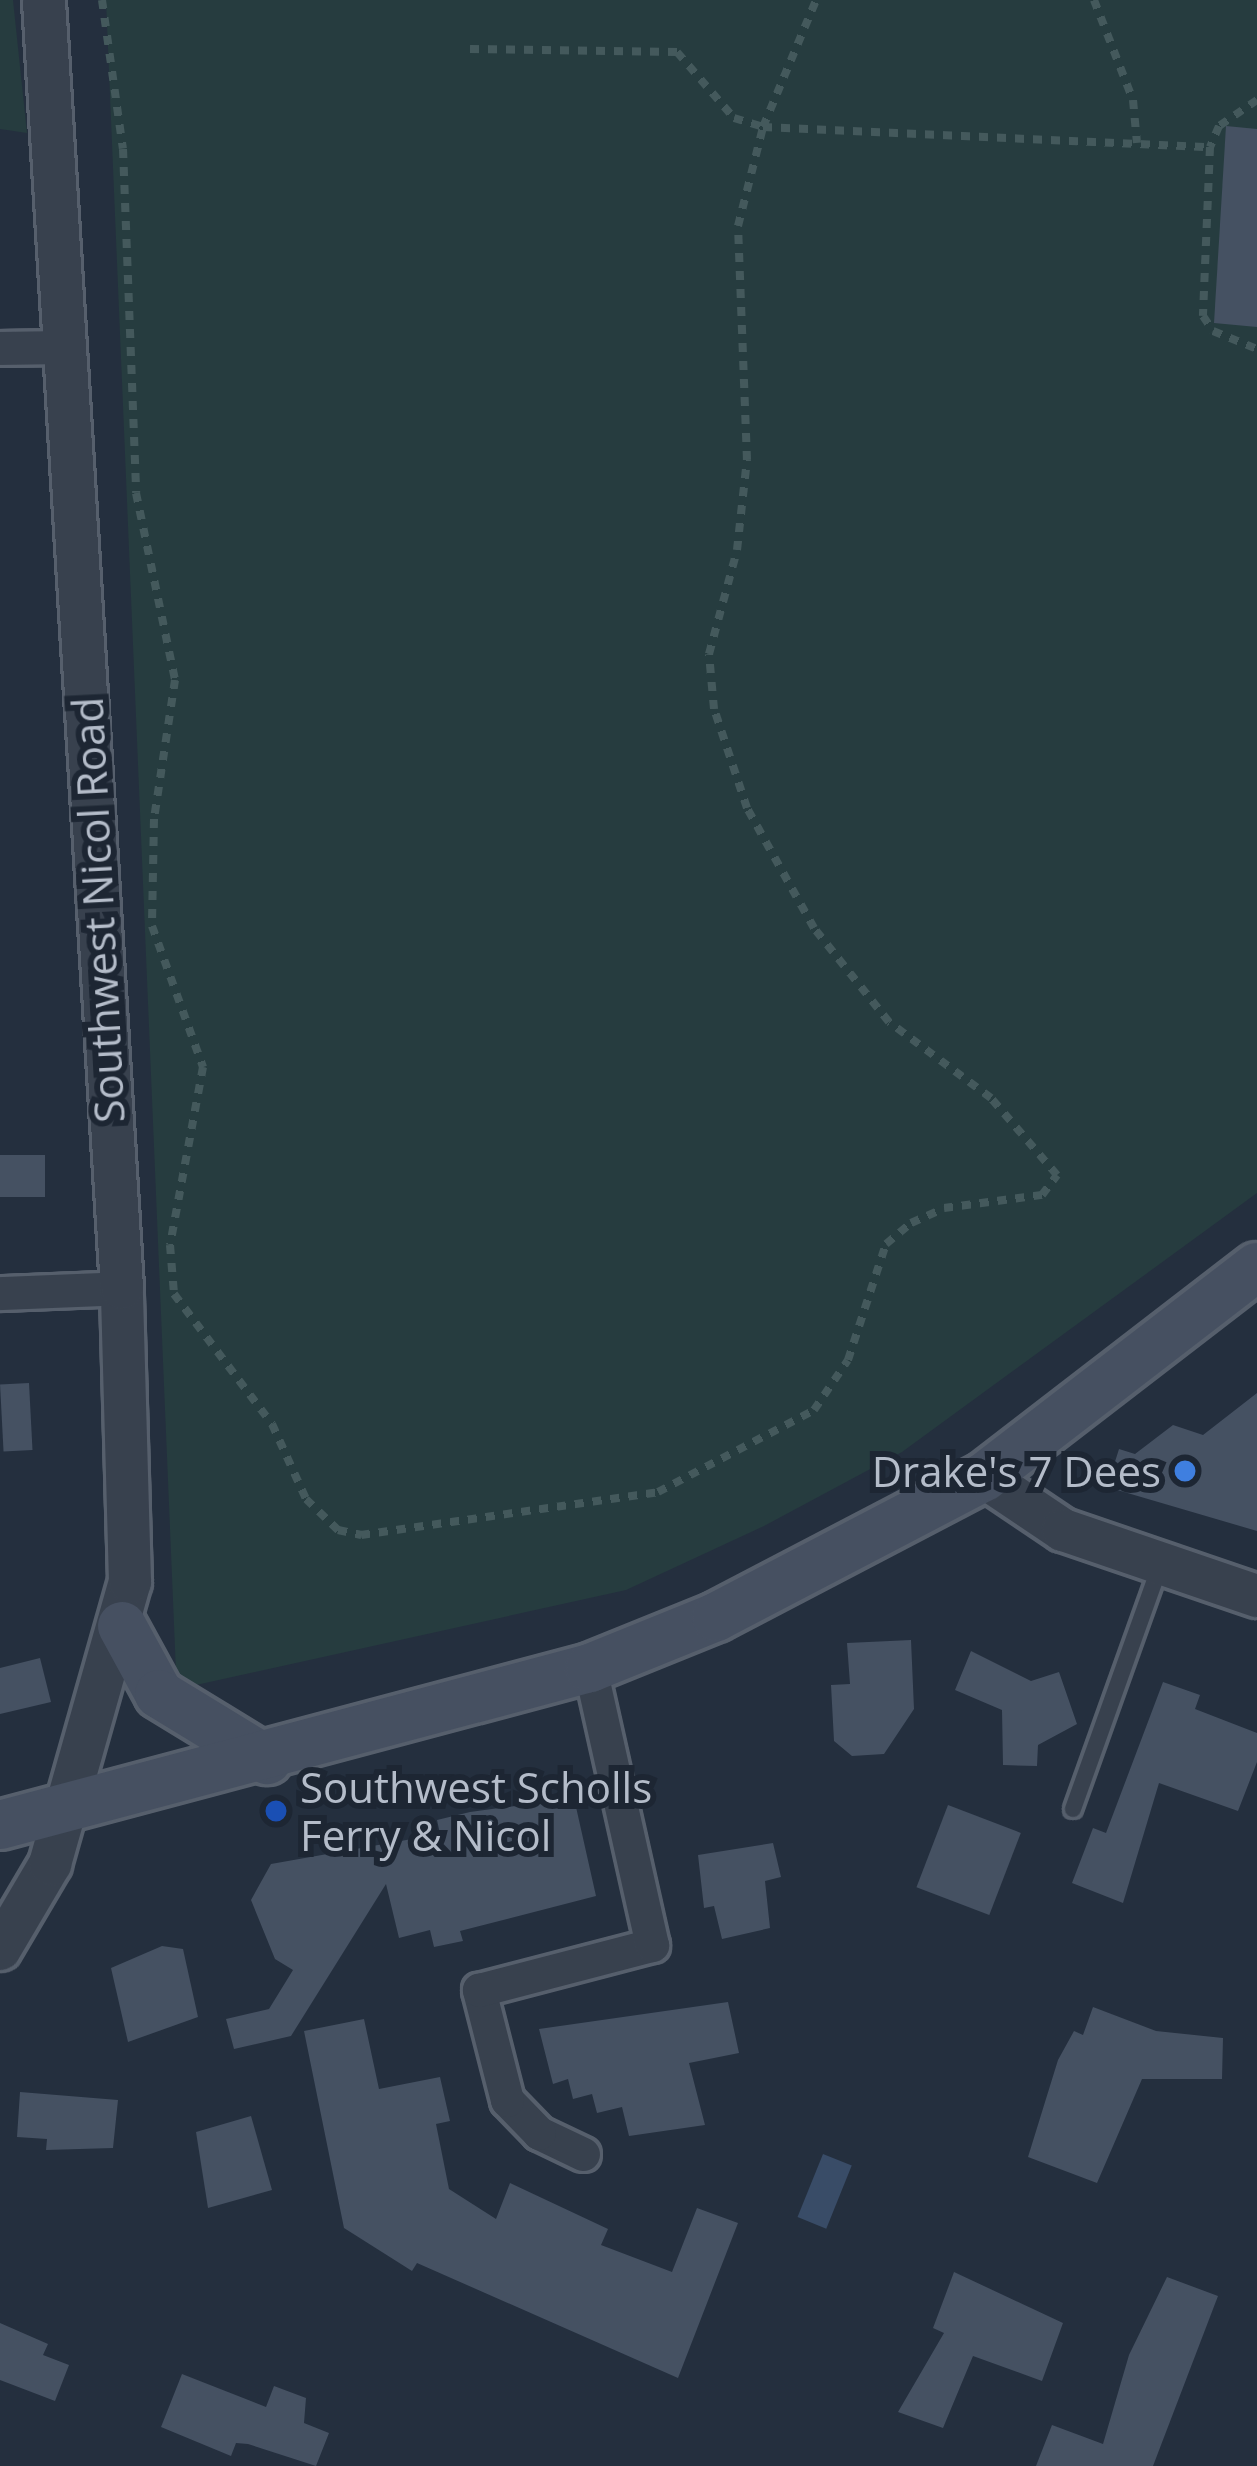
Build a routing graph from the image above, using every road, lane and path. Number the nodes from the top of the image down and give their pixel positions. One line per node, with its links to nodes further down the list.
1 (44, 0): 10 (street, Southwest Nicol Road)
2 (102, 0): 7 (path)
3 (816, 0): 7 (path)
4 (1094, 0): 8 (path)
5 (470, 49): 7 (path)
6 (1257, 100): 9 (path)
7 (763, 127): 8 (path)
8 (1137, 143): 9 (path)
9 (1210, 147): 12 (path)
10 (65, 347): 11 (street); 14 (street, Southwest Nicol Road)
11 (0, 348)
12 (1257, 349)
13 (1257, 1267): 16 (main road)
14 (122, 1288): 15 (street); 19 (street, Southwest Nicol Road)
15 (0, 1293)
16 (984, 1477): 17 (street); 20 (main road)
17 (1160, 1565): 18 (street); 22 (lane)
18 (1257, 1596)
19 (122, 1626): 21 (main road); 23 (street, Southwest Nicol Road)
20 (590, 1668): 21 (main road); 26 (street)
21 (267, 1760): 23 (main road)
22 (1073, 1809)
23 (63, 1811): 24 (main road); 25 (street, Southwest Nicol Road)
24 (0, 1825)
25 (0, 1949)
26 (584, 2154)

